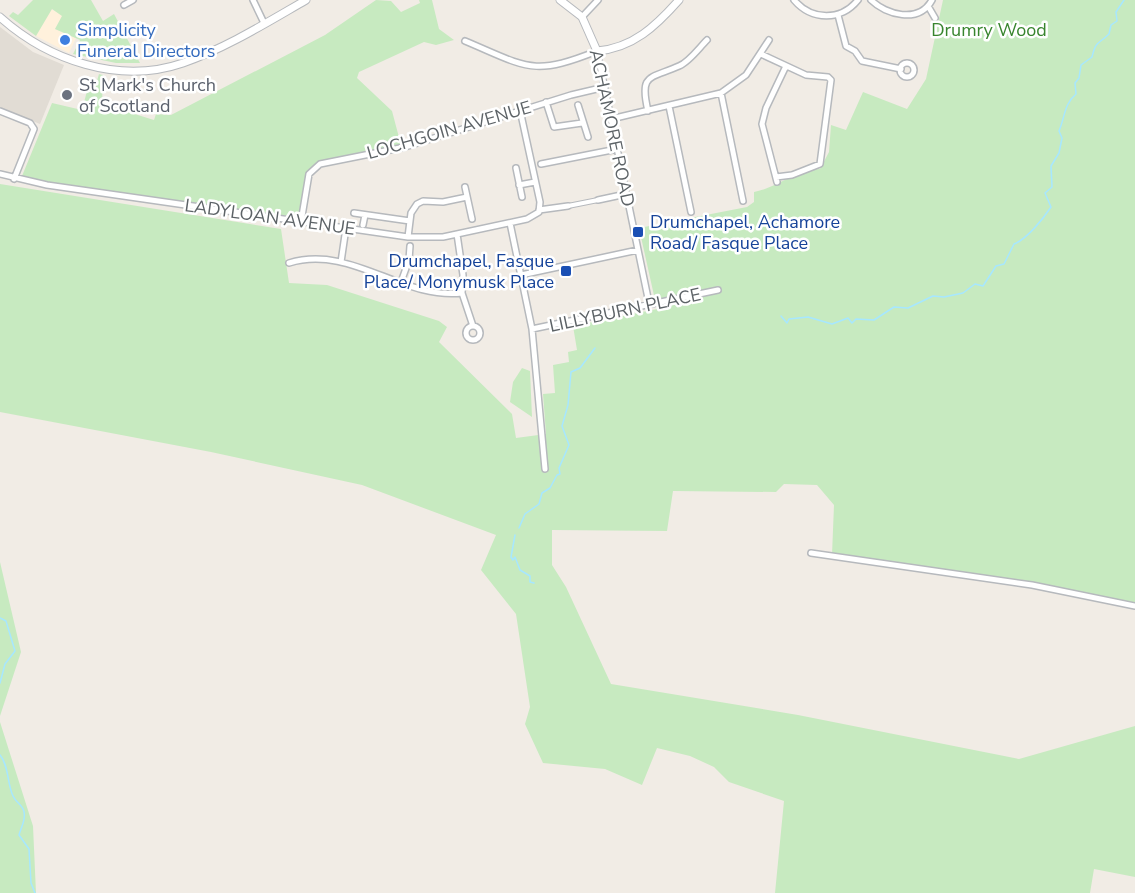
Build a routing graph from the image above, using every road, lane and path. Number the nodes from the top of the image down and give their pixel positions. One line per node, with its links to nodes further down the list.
1 (133, 0): 11 (street)
2 (253, 0): 17 (street)
3 (306, 0): 17 (street)
4 (560, 0): 15 (street, ACHAMORE ROAD)
5 (598, 0): 15 (street)
6 (679, 0): 21 (street)
7 (794, 0): 13 (street)
8 (858, 0): 13 (street)
9 (871, 0): 12 (street)
10 (932, 0): 12 (street)
11 (124, 5)
12 (928, 6): 16 (street)
13 (838, 15): 24 (street)
14 (0, 17): 17 (street)
15 (582, 17): 21 (street, ACHAMORE ROAD)
16 (934, 18)
17 (264, 23)
18 (707, 40): 32 (street)
19 (768, 40): 22 (street)
20 (465, 41): 21 (street)
21 (597, 51): 25 (street, ACHAMORE ROAD)
22 (761, 54): 23 (street); 26 (street)
23 (786, 66): 23 (street)
24 (901, 69)
25 (605, 87): 27 (street, LOCHGOIN AVENUE); 33 (street, ACHAMORE ROAD)
26 (721, 93): 29 (street); 48 (street)
27 (546, 102): 30 (street, LOCHGOIN AVENUE); 34 (street)
28 (578, 105): 34 (street)
29 (669, 106): 32 (street); 51 (street)
30 (520, 110): 41 (street); 56 (street, LOCHGOIN AVENUE)
31 (0, 111): 40 (street)
32 (648, 111): 33 (street)
33 (611, 119): 36 (street, ACHAMORE ROAD)
34 (582, 123): 35 (street)
35 (588, 136)
36 (617, 149): 37 (street); 44 (street, ACHAMORE ROAD)
37 (541, 164)
38 (516, 168): 42 (street)
39 (0, 174): 40 (street, LADYLOAN AVENUE)
40 (14, 179): 56 (street, LADYLOAN AVENUE)
41 (535, 182): 42 (street); 50 (street)
42 (519, 185): 46 (street)
43 (465, 187): 45 (street)
44 (627, 194): 47 (street); 63 (street, ACHAMORE ROAD)
45 (467, 197): 54 (street); 55 (street)
46 (522, 197)
47 (598, 200): 49 (street)
48 (742, 201)
49 (568, 206): 50 (street, LADYLOAN AVENUE)
50 (539, 211): 57 (street, LADYLOAN AVENUE)
51 (691, 212)
52 (354, 213): 53 (street)
53 (364, 215): 55 (street); 58 (street)
54 (472, 219)
55 (410, 221): 61 (street)
56 (301, 222): 59 (street, LADYLOAN AVENUE)
57 (510, 223): 60 (street, LADYLOAN AVENUE); 68 (street)
58 (363, 225)
59 (346, 228): 61 (street, LADYLOAN AVENUE); 65 (street)
60 (457, 234): 61 (street, LADYLOAN AVENUE); 71 (street)
61 (408, 237)
62 (410, 246): 64 (street)
63 (638, 250): 68 (street); 72 (street, ACHAMORE ROAD)
64 (409, 260): 66 (street); 69 (street)
65 (341, 262): 67 (street); 69 (street)
66 (420, 262)
67 (289, 263)
68 (521, 275): 74 (street)
69 (401, 282): 71 (street)
70 (718, 290): 72 (street, LILLYBURN PLACE)
71 (462, 293): 73 (street)
72 (649, 303): 74 (street, LILLYBURN PLACE)
73 (473, 326)
74 (532, 329): 75 (street)
75 (545, 469)
76 (811, 553): 77 (street)
77 (1135, 606)

